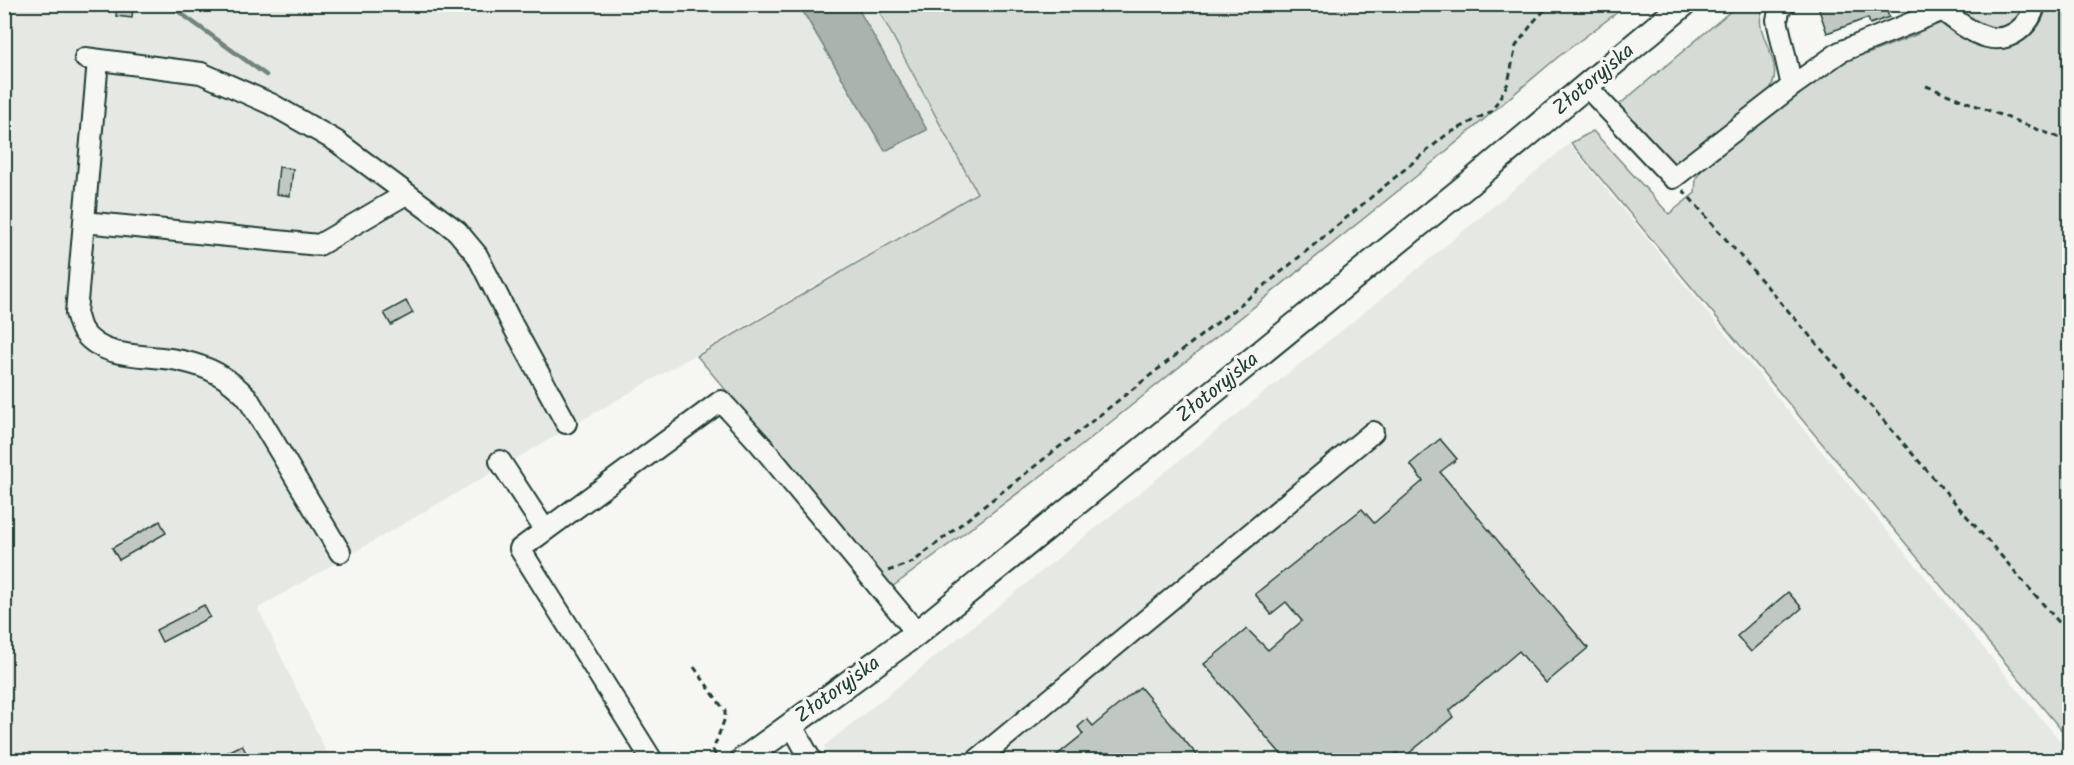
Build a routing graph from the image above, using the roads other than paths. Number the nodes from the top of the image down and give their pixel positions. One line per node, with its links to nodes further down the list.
1 (1684, 4): 5 (main road, Złotoryjska)
2 (1785, 4): 6 (lane)
3 (2035, 4): 4 (lane)
4 (1939, 7): 6 (lane)
5 (1586, 86): 6 (lane); 14 (main road, Złotoryjska)
6 (1792, 86)
7 (406, 194): 8 (lane); 8 (lane); 9 (lane)
8 (84, 222): 13 (lane)
9 (566, 423)
10 (1373, 432): 19 (lane)
11 (500, 461): 12 (lane)
12 (545, 530): 14 (lane); 17 (lane)
13 (340, 552)
14 (917, 633): 15 (main road, Złotoryjska)
15 (791, 724): 16 (main road, Złotoryjska); 18 (lane)
16 (748, 759)
17 (652, 760)
18 (811, 760)
19 (977, 760)

